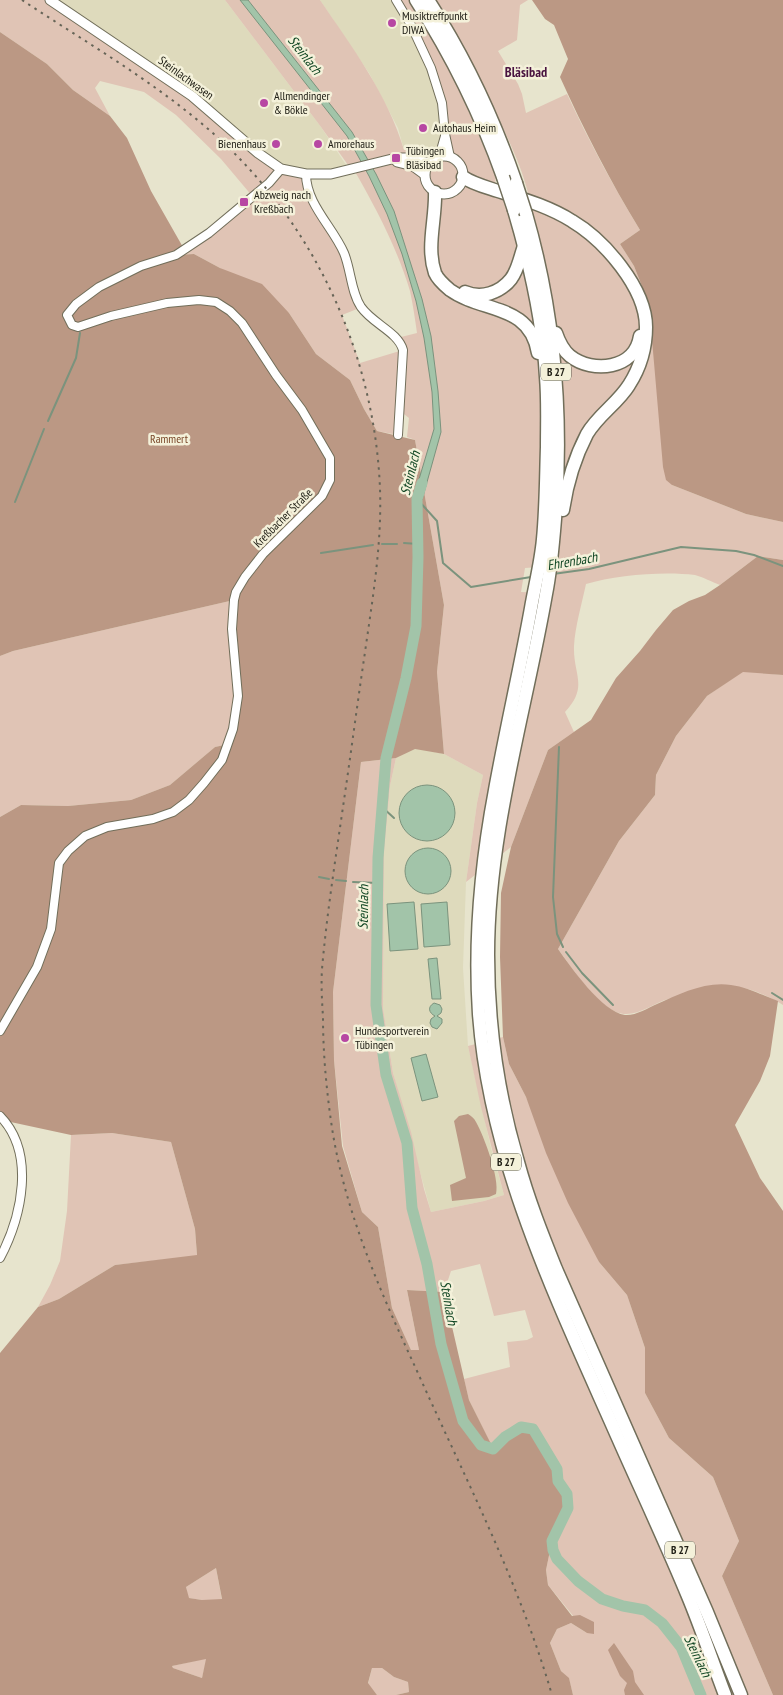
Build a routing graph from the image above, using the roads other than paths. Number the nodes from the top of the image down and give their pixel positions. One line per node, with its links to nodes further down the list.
1 (50, 0): 10 (street, Steinlachwasen)
2 (396, 0): 5 (street)
3 (416, 0): 15 (highway, B 27, bridge)
4 (428, 0): 15 (highway, B 27, bridge)
5 (445, 134): 6 (street); 7 (street)
6 (439, 157): 7 (street); 9 (street)
7 (450, 157): 13 (street)
8 (383, 162): 9 (street, Steinlachwasen); 11 (street, Steinlachwasen); 12 (street, Steinlachwasen)
9 (429, 163): 12 (street)
10 (281, 170): 11 (street, Steinlachwasen); 22 (street, Kreßbacher Straße)
11 (306, 174): 19 (street)
12 (424, 174): 14 (street)
13 (461, 182): 14 (street); 17 (highway); 20 (highway)
14 (440, 193): 16 (highway); 18 (highway)
15 (520, 212): 16 (highway, B 27); 17 (highway, B 27)
16 (524, 246): 18 (highway, B 27)
17 (540, 268): 20 (highway, B 27)
18 (547, 410): 20 (highway, B 27)
19 (398, 435)
20 (547, 564): 21 (highway, B 27)
21 (540, 593): 25 (highway, B 27); 26 (highway, B 27)
22 (0, 1031)
23 (0, 1116): 24 (street)
24 (0, 1258)
25 (725, 1695)
26 (741, 1695)

